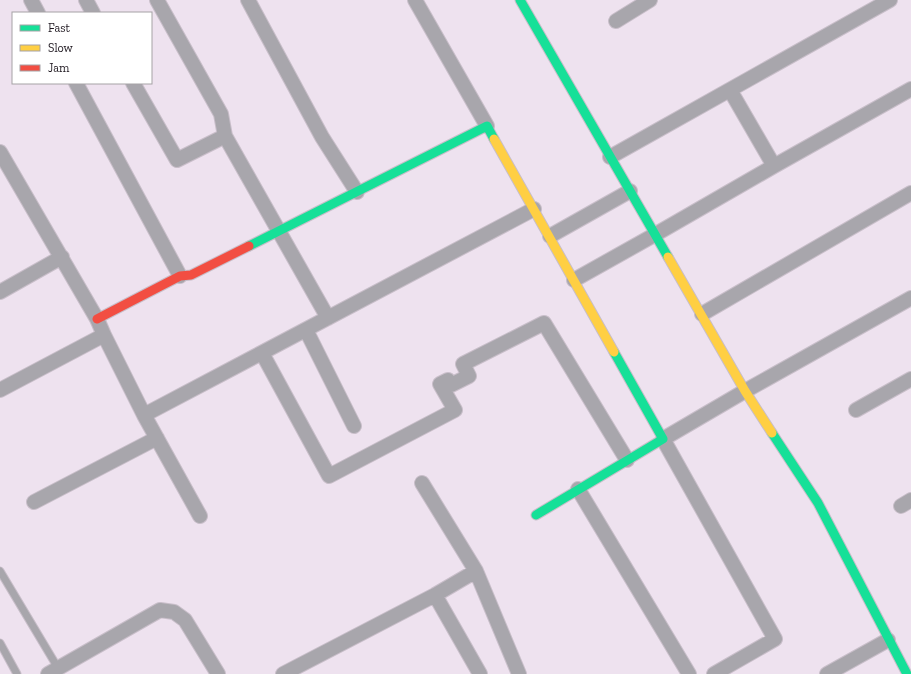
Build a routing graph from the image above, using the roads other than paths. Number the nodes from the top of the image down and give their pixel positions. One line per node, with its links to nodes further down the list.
1 (31, 0): 9 (street)
2 (86, 0): 10 (street)
3 (157, 0): 17 (street)
4 (248, 0): 22 (street)
5 (415, 0): 16 (street)
6 (520, 0): 18 (street)
7 (650, 0): 11 (street)
8 (890, 0): 15 (street)
9 (37, 12)
10 (93, 12)
11 (616, 21)
12 (77, 84): 29 (street)
13 (134, 84): 17 (street)
14 (911, 89): 20 (street)
15 (730, 90): 18 (street); 20 (street)
16 (488, 126): 22 (street); 24 (street)
17 (225, 136): 25 (street)
18 (610, 157): 21 (street)
19 (2, 160): 28 (street)
20 (774, 166): 26 (street)
21 (630, 191): 26 (street); 27 (street)
22 (357, 192): 25 (street)
23 (911, 193): 33 (street)
24 (534, 208): 27 (street); 34 (street)
25 (279, 231): 29 (street); 34 (street)
26 (656, 234): 30 (street); 33 (street)
27 (550, 236): 30 (street)
28 (62, 257): 31 (street); 35 (street)
29 (180, 276): 35 (street)
30 (574, 280): 46 (street)
31 (0, 292)
32 (911, 298): 41 (street)
33 (702, 314): 41 (street)
34 (328, 318): 36 (street)
35 (97, 319): 37 (street)
36 (306, 330): 38 (street); 44 (street)
37 (104, 336): 40 (street); 43 (street)
38 (262, 353): 43 (street); 47 (street)
39 (911, 379): 42 (street)
40 (0, 390)
41 (745, 391): 46 (street); 56 (street)
42 (856, 410)
43 (144, 415): 45 (street)
44 (354, 426)
45 (157, 438): 50 (street); 52 (street)
46 (663, 438): 47 (street); 65 (street)
47 (627, 460): 49 (street)
48 (422, 483): 54 (street)
49 (578, 489): 51 (street); 64 (street)
50 (34, 502)
51 (536, 515)
52 (200, 516)
53 (0, 571): 58 (lane)
54 (476, 571): 55 (street); 63 (street)
55 (435, 595): 61 (street); 62 (street)
56 (888, 640): 66 (street); 67 (street)
57 (0, 643): 59 (lane)
58 (53, 671): 60 (street)
59 (17, 674)
60 (218, 674)
61 (283, 674)
62 (480, 674)
63 (519, 674)
64 (689, 674)
65 (714, 674)
66 (827, 674)
67 (907, 674)

